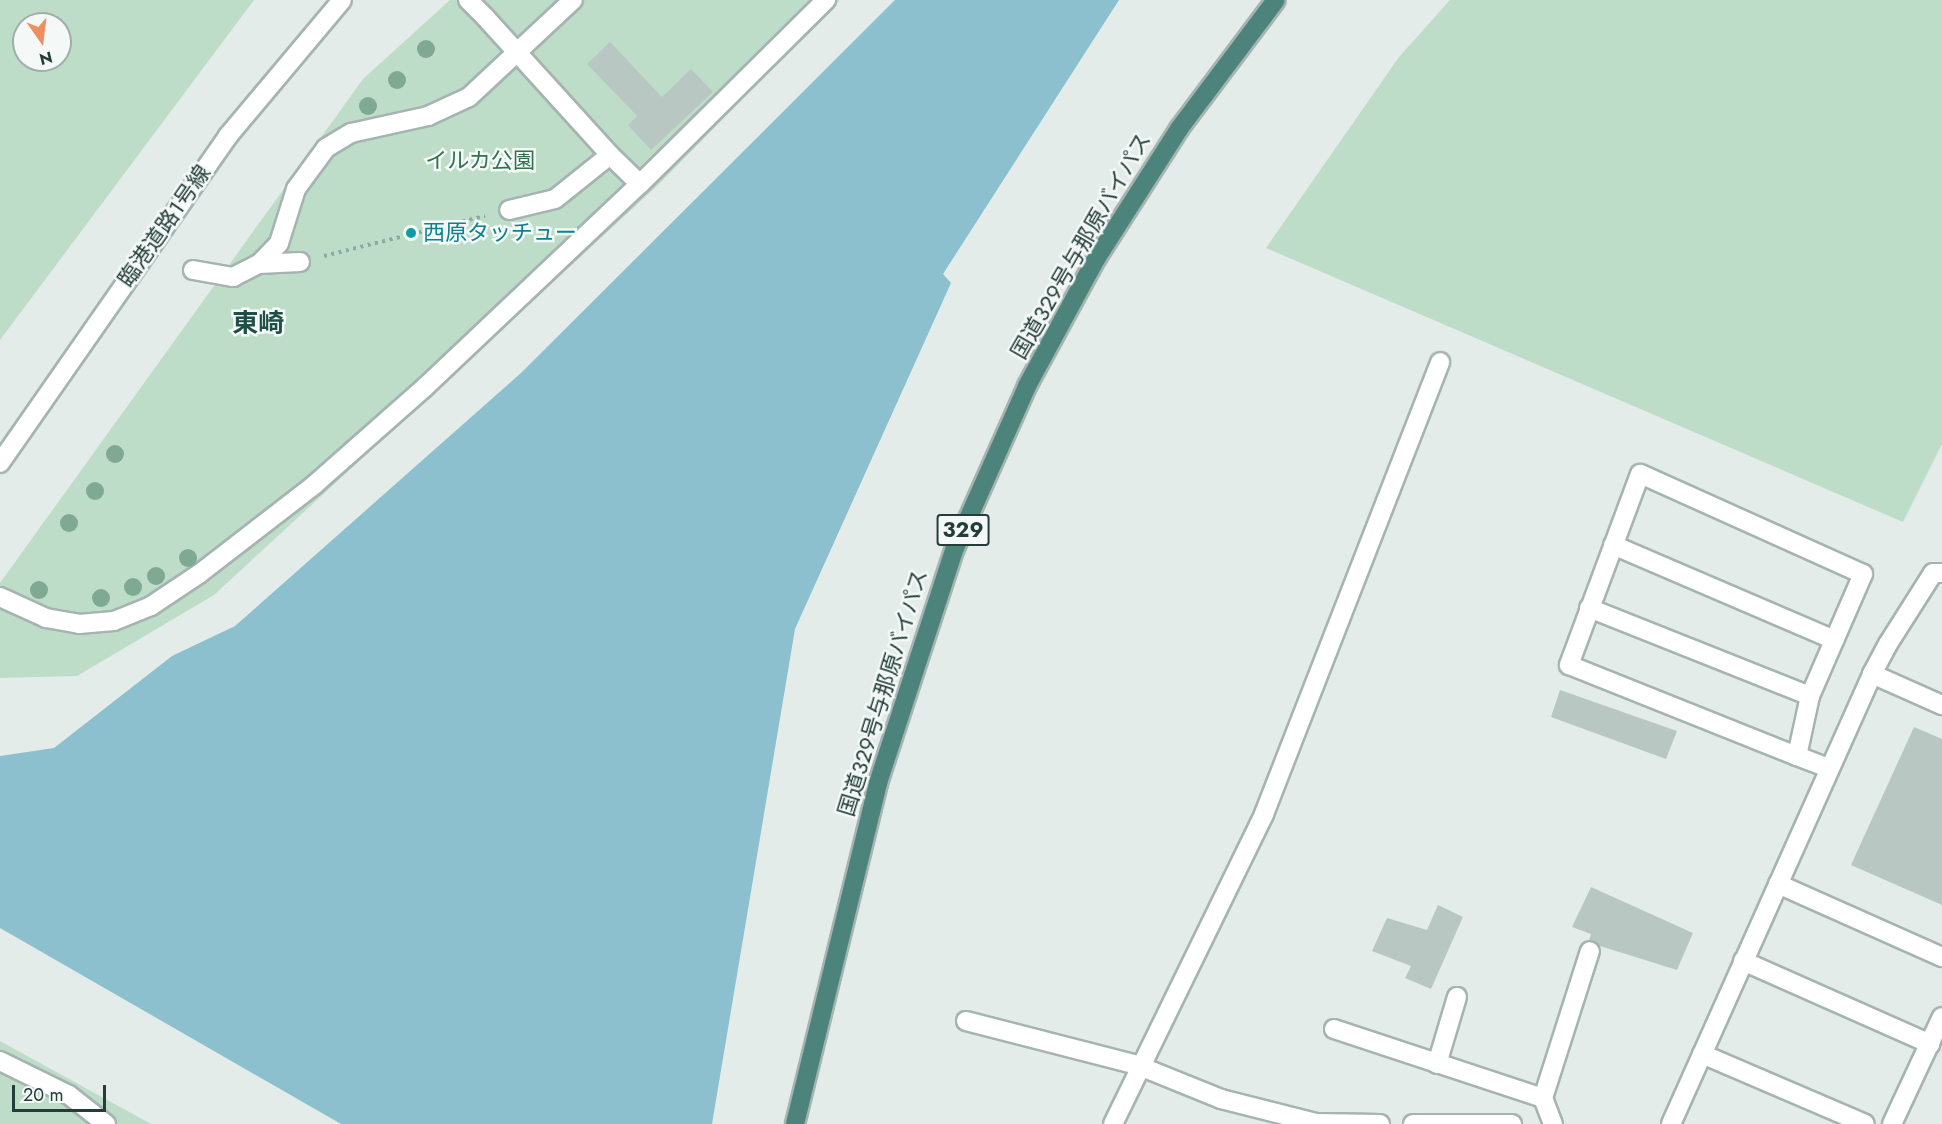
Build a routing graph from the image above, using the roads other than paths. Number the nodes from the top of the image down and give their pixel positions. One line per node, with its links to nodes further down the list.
1 (342, 0): 14 (street, 臨港道路1号線)
2 (468, 0): 6 (street)
3 (573, 0): 6 (street)
4 (826, 0): 8 (street)
5 (1276, 0): 40 (highway, 国道329号与那原バイパス / 329)
6 (517, 53): 7 (street); 11 (street)
7 (610, 155): 8 (street); 9 (street)
8 (640, 184): 17 (street)
9 (508, 210)
10 (300, 262): 11 (street)
11 (259, 264): 12 (street)
12 (193, 270)
13 (1440, 362): 37 (street)
14 (0, 463)
15 (1613, 545): 18 (street); 19 (street); 19 (street)
16 (1942, 573): 20 (street)
17 (0, 597)
18 (1589, 608): 21 (street); 23 (street)
19 (1835, 640): 21 (street)
20 (1872, 674): 22 (street); 24 (street)
21 (1810, 696): 23 (street)
22 (1942, 705)
23 (1797, 756): 24 (street)
24 (1830, 768): 25 (street)
25 (1778, 884): 27 (street); 28 (street)
26 (1590, 951): 38 (street)
27 (1942, 957)
28 (1743, 961): 33 (street); 34 (street)
29 (1457, 998): 36 (street)
30 (1942, 1017): 33 (street)
31 (966, 1021): 37 (street)
32 (1334, 1029): 36 (street)
33 (1930, 1044): 48 (street)
34 (1702, 1054): 46 (street); 47 (street)
35 (0, 1060): 39 (street)
36 (1437, 1064): 38 (street)
37 (1137, 1065): 41 (street); 42 (street)
38 (1543, 1098): 45 (street)
39 (106, 1124)
40 (795, 1124)
41 (1113, 1124)
42 (1380, 1124)
43 (1413, 1124): 44 (street)
44 (1512, 1124)
45 (1553, 1124)
46 (1671, 1124)
47 (1865, 1124)
48 (1892, 1124)

